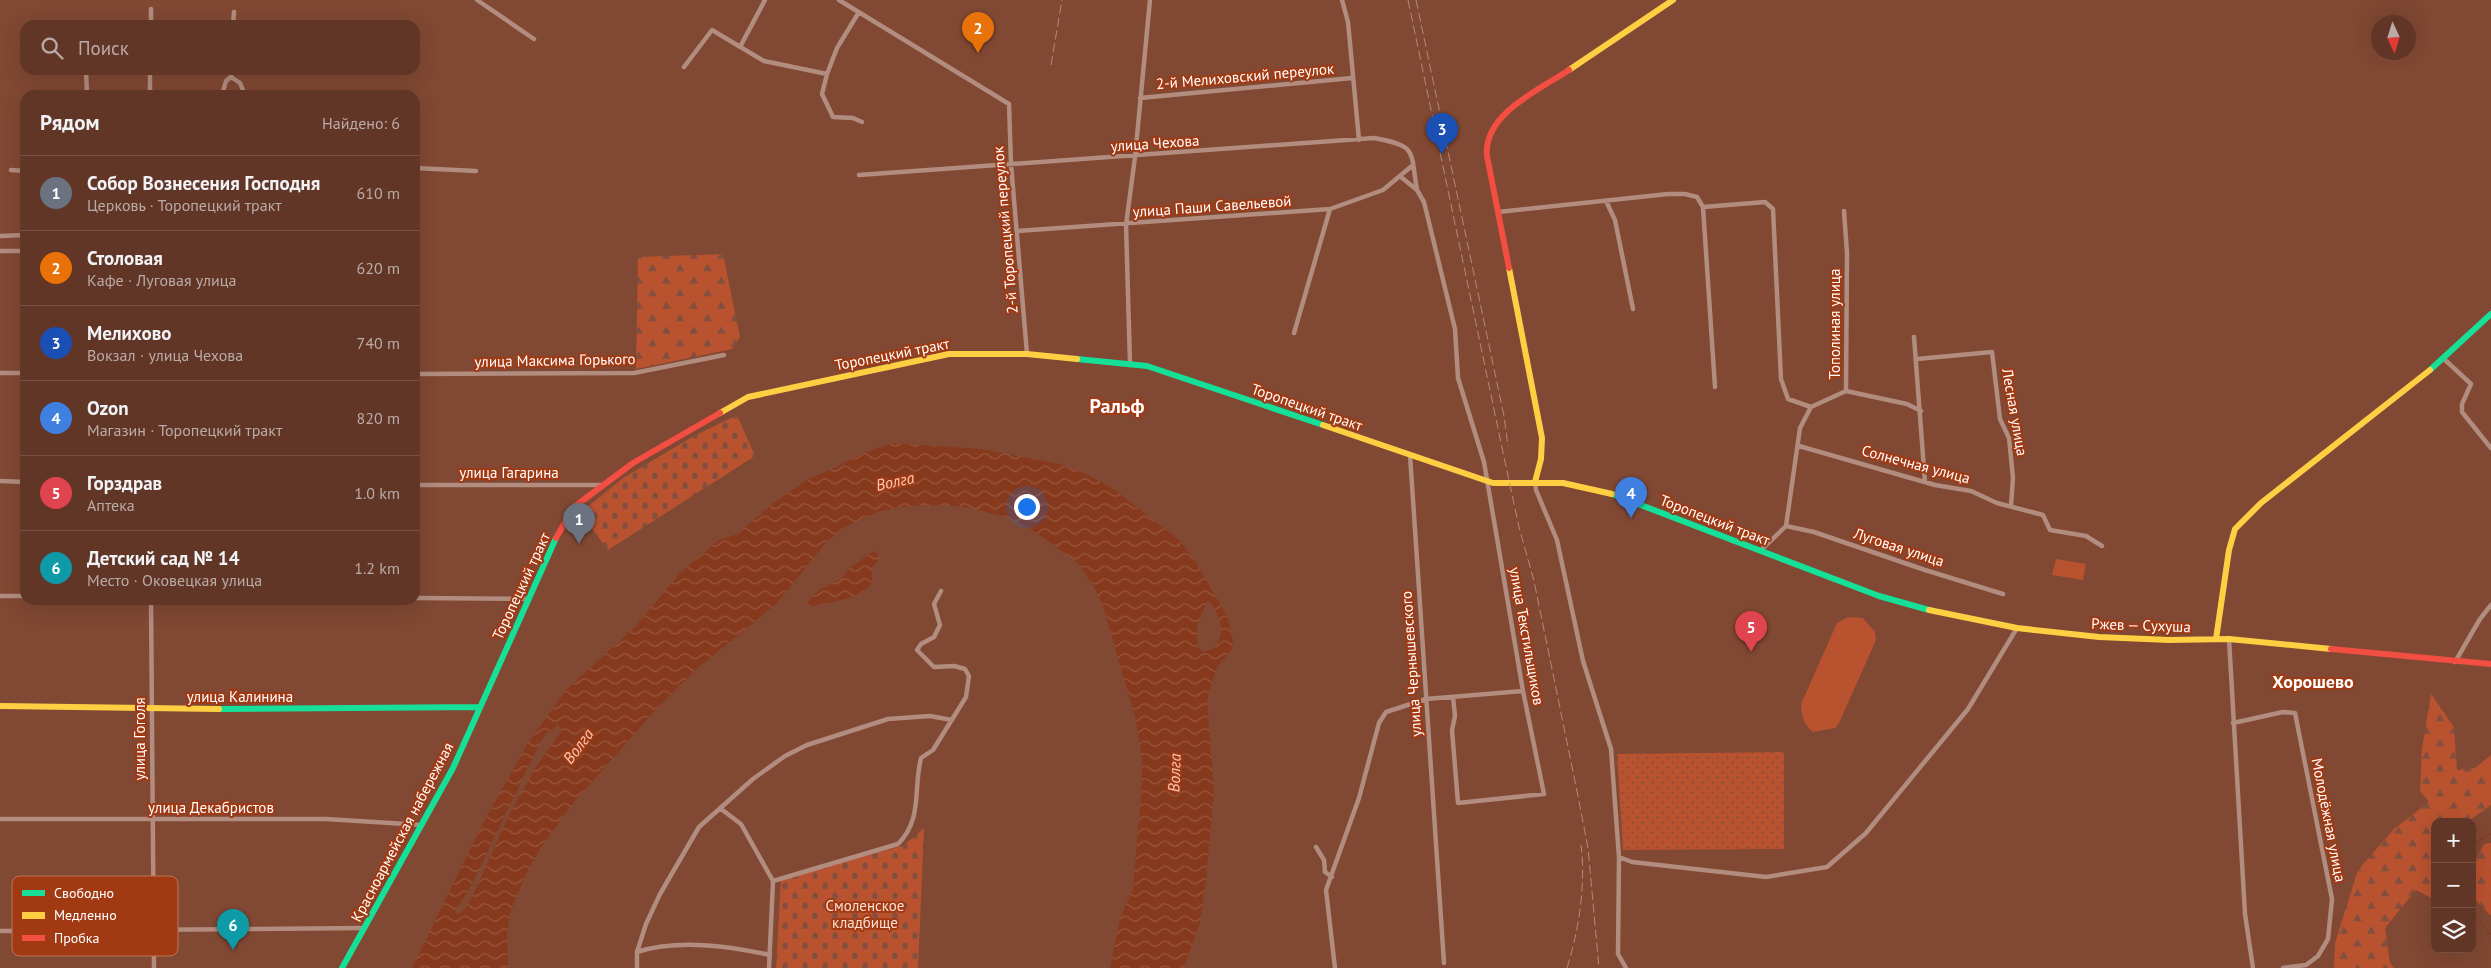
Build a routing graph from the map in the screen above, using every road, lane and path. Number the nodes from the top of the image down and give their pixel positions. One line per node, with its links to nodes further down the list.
1 (476, 0): 12 (street)
2 (765, 0): 13 (street)
3 (838, 0): 9 (street)
4 (1150, 0): 24 (street)
5 (1342, 0): 19 (street)
6 (1673, 0): 41 (main road)
7 (151, 9): 10 (street)
8 (234, 12): 11 (street)
9 (859, 12): 15 (street); 28 (street, 2-й Торопецкий переулок)
10 (151, 20)
11 (233, 20)
12 (534, 39)
13 (740, 47): 14 (street); 15 (street)
14 (684, 67)
15 (827, 74): 25 (street)
16 (86, 75): 20 (street)
17 (150, 75): 21 (street)
18 (231, 77): 22 (street); 23 (street)
19 (1352, 78): 24 (street, 2-й Мелиховский переулок); 26 (street)
20 (86, 90)
21 (150, 90)
22 (223, 90)
23 (243, 90)
24 (1140, 98): 27 (street)
25 (862, 122)
26 (1360, 140): 27 (street, улица Чехова); 29 (street, улица Чехова)
27 (1135, 157): 28 (street, улица Чехова); 42 (street)
28 (1011, 164): 34 (street, улица Чехова); 43 (street, 2-й Торопецкий переулок)
29 (1413, 165): 35 (street, улица Паши Савельевой); 36 (street, улица Чехова)
30 (420, 168): 33 (street)
31 (11, 170): 32 (street)
32 (20, 171)
33 (476, 171)
34 (859, 175)
35 (1401, 177): 36 (street); 39 (street, улица Паши Савельевой)
36 (1417, 190): 69 (street)
37 (1606, 201): 38 (street); 41 (street); 48 (street)
38 (1703, 207): 60 (street); 62 (street)
39 (1330, 209): 42 (street, улица Паши Савельевой); 50 (street)
40 (1844, 211): 61 (street, Тополиная улица)
41 (1498, 212): 70 (main road)
42 (1126, 225): 43 (street, улица Паши Савельевой); 56 (street)
43 (1017, 231): 52 (street, 2-й Торопецкий переулок)
44 (20, 235): 45 (street)
45 (0, 236)
46 (0, 251): 47 (street)
47 (20, 251)
48 (1633, 309)
49 (2491, 314): 55 (main road)
50 (1294, 333)
51 (1914, 337): 54 (street)
52 (1027, 354): 56 (main road, Торопецкий тракт); 72 (main road, Торопецкий тракт)
53 (724, 355): 59 (street, улица Максима Горького)
54 (1917, 359): 63 (street); 74 (street, Лесная улица)
55 (2444, 359): 65 (street); 88 (main road)
56 (1130, 363): 66 (main road, Торопецкий тракт)
57 (0, 373): 58 (street)
58 (20, 373)
59 (420, 374)
60 (1715, 387)
61 (1846, 391): 62 (street, Тополиная улица); 63 (street)
62 (1811, 408): 64 (street)
63 (1921, 411): 71 (street)
64 (1799, 446): 71 (street, Солнечная улица); 75 (street)
65 (2491, 448)
66 (1410, 455): 69 (main road, Торопецкий тракт); 94 (street, улица Чернышевского)
67 (0, 481): 68 (street)
68 (20, 482)
69 (1487, 482): 70 (main road, Торопецкий тракт); 92 (street, улица Текстильщиков)
70 (1536, 482): 77 (main road, Торопецкий тракт); 105 (street)
71 (1924, 482): 74 (street, Солнечная улица)
72 (602, 484): 73 (street, улица Гагарина); 84 (main road, Торопецкий тракт)
73 (420, 485)
74 (2011, 506): 76 (street, Солнечная улица)
75 (1786, 526): 77 (street); 80 (street, Луговая улица)
76 (2102, 546)
77 (1760, 551): 78 (main road, Торопецкий тракт)
78 (1798, 566): 87 (main road, Ржев — Сухуша)
79 (941, 591): 98 (street)
80 (2004, 594)
81 (0, 596): 82 (street)
82 (20, 596)
83 (420, 598): 84 (street)
84 (528, 599): 96 (main road, Торопецкий тракт)
85 (2491, 604): 90 (street)
86 (151, 605): 97 (street, улица Гоголя)
87 (2017, 628): 88 (main road, Ржев — Сухуша); 105 (street)
88 (2216, 639): 89 (main road, Ржев — Сухуша)
89 (2229, 639): 90 (main road, Ржев — Сухуша); 99 (street)
90 (2456, 662): 91 (main road, Ржев — Сухуша)
91 (2491, 664)
92 (1523, 691): 93 (street); 93 (street, улица Текстильщиков)
93 (1452, 696): 94 (street)
94 (1426, 699): 107 (street); 113 (street, улица Чернышевского)
95 (0, 706): 97 (main road, улица Калинина)
96 (480, 707): 97 (main road, улица Калинина); 103 (main road, Красноармейская набережная)
97 (151, 709): 102 (street, улица Гоголя)
98 (952, 720): 100 (street); 108 (street)
99 (2233, 723): 119 (street); 120 (street, Молодёжная улица)
100 (721, 809): 108 (street); 111 (street)
101 (0, 820): 102 (street, улица Декабристов)
102 (151, 820): 103 (street, улица Декабристов); 106 (street, улица Гоголя)
103 (422, 825): 109 (main road, Красноармейская набережная)
104 (1316, 847): 107 (street)
105 (1619, 857): 118 (street)
106 (153, 876)
107 (1332, 877): 117 (street)
108 (773, 881): 112 (street)
109 (364, 928): 110 (street); 114 (main road, Красноармейская набережная)
110 (178, 930)
111 (637, 952): 112 (street); 115 (street)
112 (770, 955): 116 (street)
113 (1444, 962)
114 (342, 968)
115 (636, 968)
116 (769, 968)
117 (1335, 968)
118 (1626, 968)
119 (2253, 968)
120 (2283, 968)

